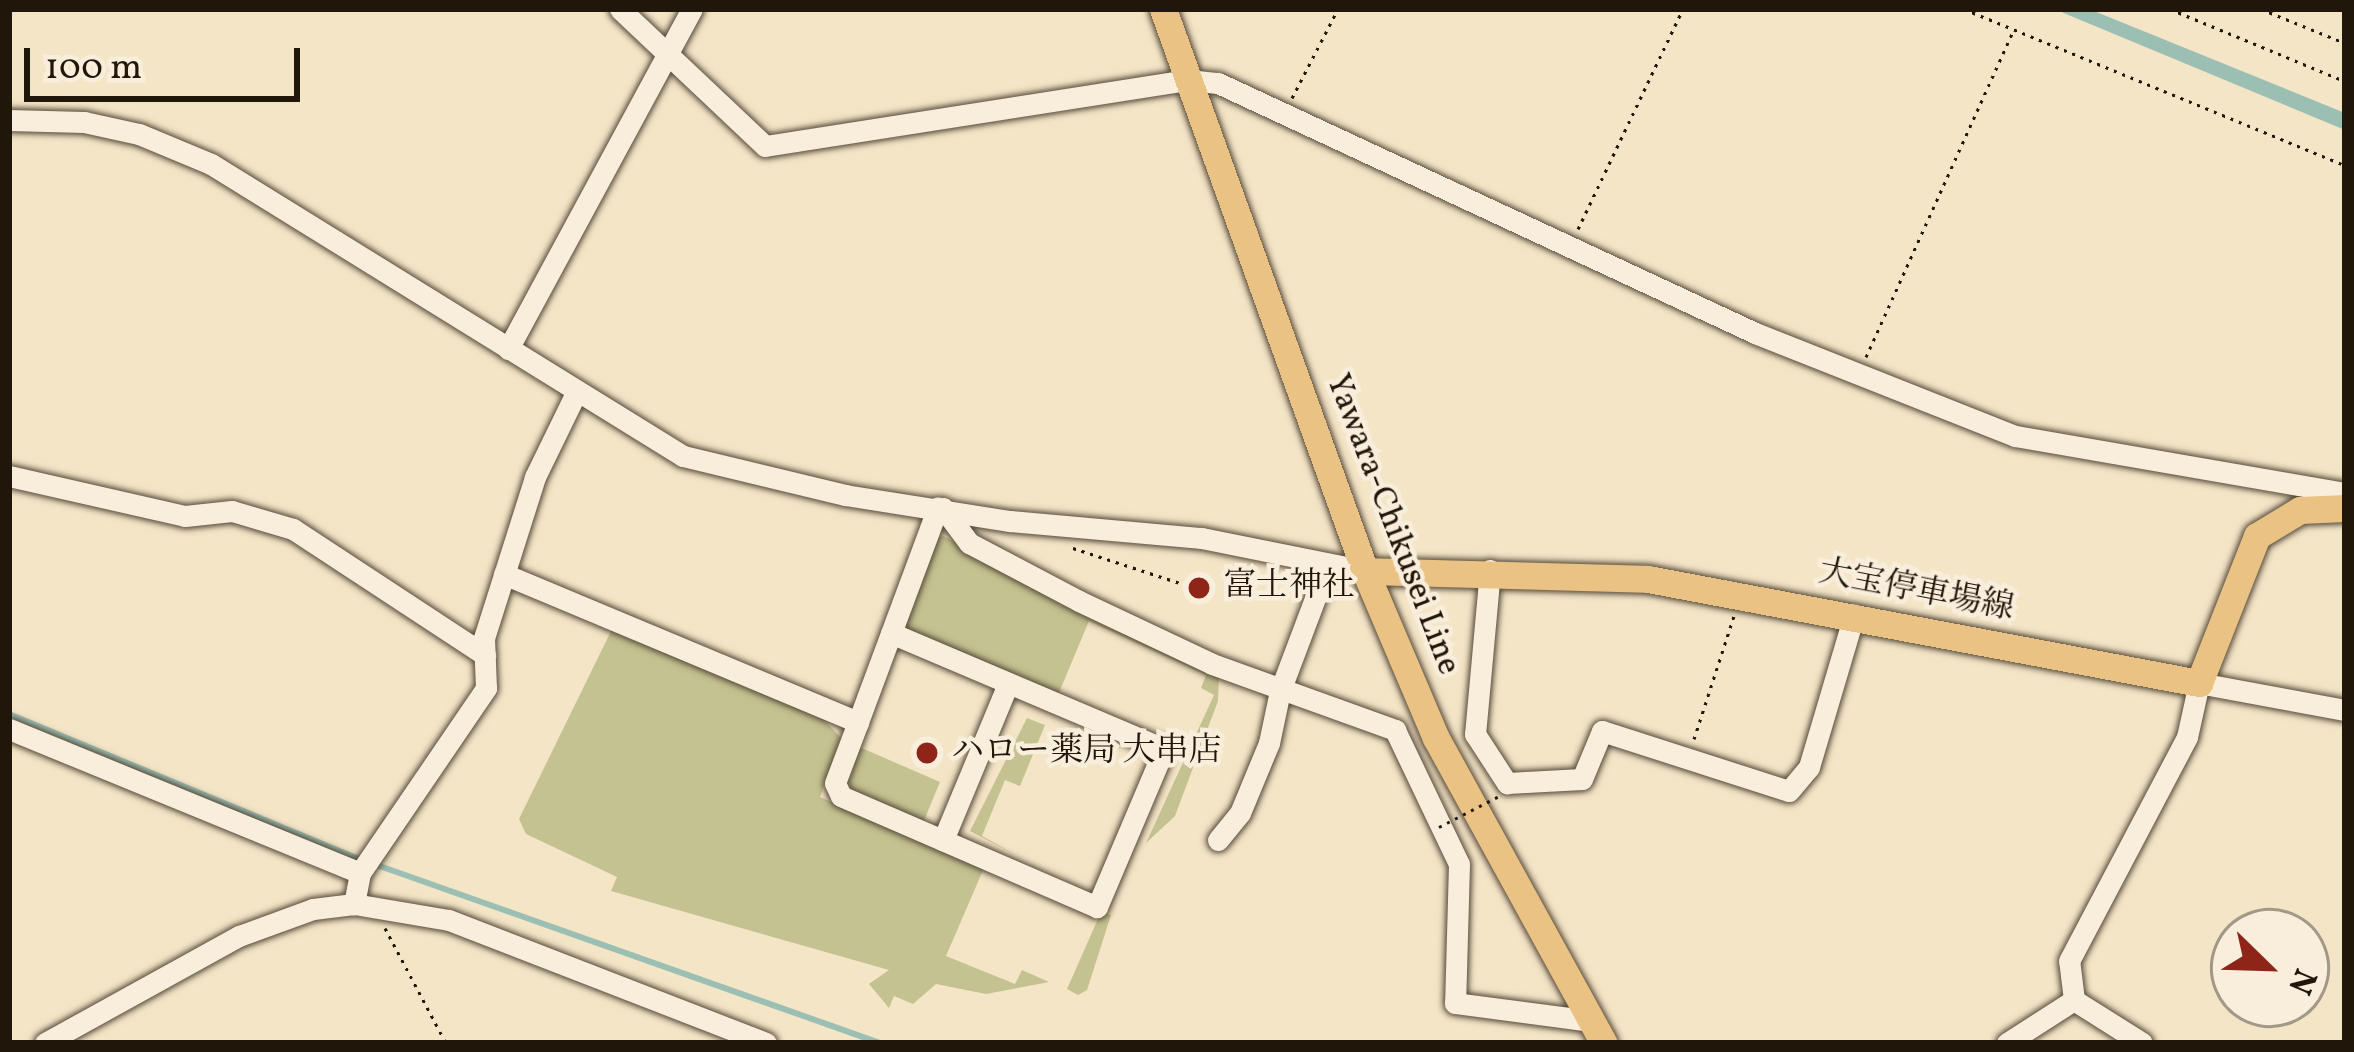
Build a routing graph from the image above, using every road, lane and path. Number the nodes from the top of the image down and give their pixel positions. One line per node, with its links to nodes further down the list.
1 (620, 9): 11 (street)
2 (692, 9): 11 (street)
3 (1163, 9): 12 (main road, Yawara-Chikusei Line)
4 (1338, 9): 14 (path)
5 (1683, 9): 17 (path)
6 (1964, 9): 9 (path)
7 (2170, 9): 13 (path)
8 (2261, 9): 10 (path)
9 (2014, 30): 16 (path); 19 (path)
10 (2345, 44)
11 (668, 60): 12 (street); 18 (street)
12 (1188, 80): 14 (street); 28 (main road, Yawara-Chikusei Line)
13 (2345, 81)
14 (1286, 110): 17 (street)
15 (9, 120): 18 (street)
16 (2345, 165)
17 (1569, 244): 19 (street)
18 (508, 349): 20 (street)
19 (1858, 375): 22 (street)
20 (576, 393): 23 (street); 29 (street)
21 (9, 476): 34 (street)
22 (2345, 493)
23 (940, 508): 26 (street); 33 (street); 37 (street)
24 (2345, 508): 35 (main road)
25 (1064, 544): 30 (path)
26 (1326, 569): 28 (street); 37 (street)
27 (1490, 570): 28 (main road, 大宝停車場線); 31 (main road, 大宝停車場線); 41 (street)
28 (1365, 571): 49 (main road, Yawara-Chikusei Line)
29 (504, 574): 34 (street); 39 (street)
30 (1186, 584)
31 (1741, 595): 32 (main road, 大宝停車場線); 41 (path)
32 (1854, 615): 35 (main road, 大宝停車場線); 41 (street)
33 (891, 634): 36 (street); 39 (street)
34 (484, 655): 46 (street)
35 (2199, 682): 38 (street); 48 (street)
36 (1008, 684): 44 (street); 44 (street)
37 (1280, 691): 43 (street); 45 (street)
38 (2345, 710)
39 (858, 722): 44 (street)
40 (9, 729): 46 (street)
41 (1688, 757)
42 (1499, 796): 43 (path, bridge)
43 (1439, 826): 49 (street)
44 (943, 840)
45 (1218, 840)
46 (363, 864): 47 (street)
47 (363, 904): 50 (street); 51 (path); 52 (street)
48 (2074, 1000): 53 (street); 54 (street)
49 (1598, 1032)
50 (58, 1040)
51 (446, 1043)
52 (766, 1043)
53 (2007, 1043)
54 (2142, 1043)

